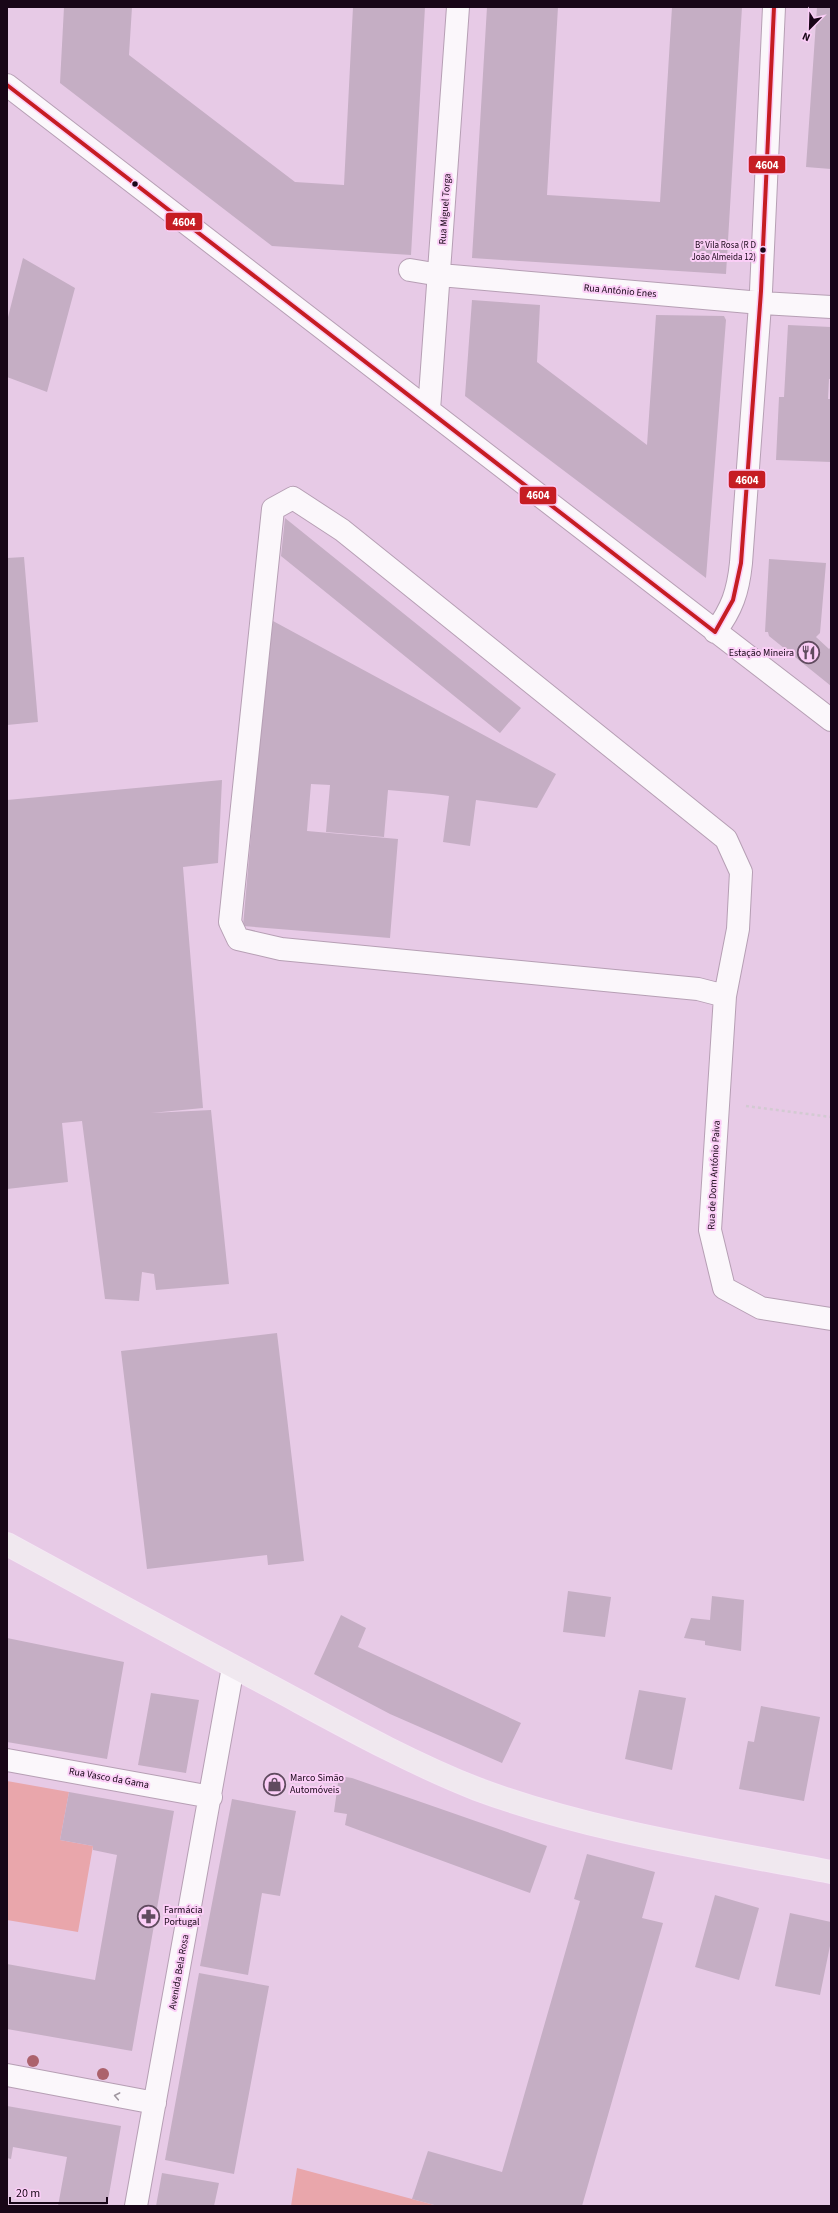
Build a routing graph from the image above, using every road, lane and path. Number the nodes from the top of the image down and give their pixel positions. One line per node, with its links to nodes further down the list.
1 (458, 7): 5 (street, Rua Miguel Torga)
2 (774, 7): 6 (street)
3 (7, 85): 8 (street)
4 (410, 270): 5 (street, Rua António Enes)
5 (440, 275): 6 (street, Rua António Enes); 8 (street, Rua Miguel Torga)
6 (761, 303): 7 (street, Rua António Enes); 9 (street)
7 (831, 307)
8 (429, 410): 9 (street)
9 (715, 632): 10 (street)
10 (831, 720)
11 (725, 996): 11 (street, Rua de Dom António Paiva); 12 (street, Rua de Dom António Paiva)
12 (718, 1102): 13 (path); 14 (street, Rua de Dom António Paiva)
13 (831, 1117)
14 (831, 1319)
15 (7, 1544): 16 (main road)
16 (234, 1667): 18 (street, Avenida Bela Rosa); 19 (main road)
17 (7, 1760): 18 (street, Rua Vasco da Gama)
18 (211, 1797): 21 (street, Avenida Bela Rosa)
19 (831, 1872)
20 (7, 2075): 21 (street, one-way to 20)
21 (155, 2103): 22 (street, Avenida Bela Rosa)
22 (136, 2206)

